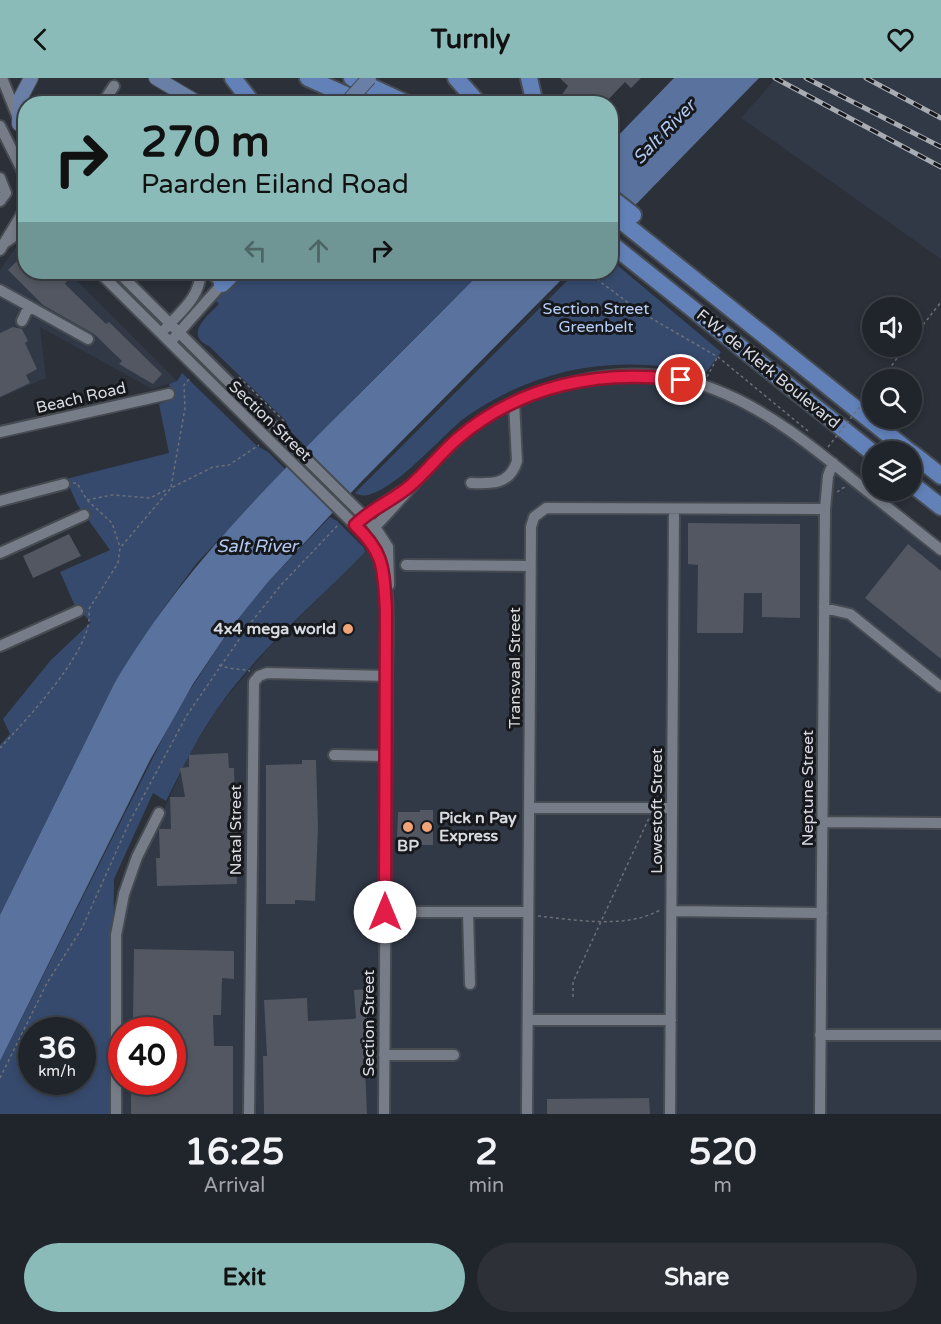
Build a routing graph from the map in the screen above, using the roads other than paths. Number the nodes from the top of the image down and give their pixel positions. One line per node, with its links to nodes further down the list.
1 (2, 78): 20 (street)
2 (32, 78): 11 (main road)
3 (156, 78): 13 (main road)
4 (233, 78): 14 (highway)
5 (308, 78): 15 (highway)
6 (352, 78): 17 (highway)
7 (369, 78): 16 (main road, bridge)
8 (456, 78): 18 (highway)
9 (529, 78): 19 (highway)
10 (114, 86): 12 (street)
11 (22, 96)
12 (107, 96)
13 (187, 96)
14 (247, 96)
15 (348, 96)
16 (353, 96)
17 (391, 96)
18 (472, 96)
19 (533, 96)
20 (18, 121)
21 (0, 126): 22 (street)
22 (18, 162)
23 (0, 178): 24 (street)
24 (0, 201)
25 (18, 218): 28 (street)
26 (620, 230): 46 (highway, F.W. de Klerk Boulevard); 47 (highway, F.W. de Klerk Boulevard)
27 (18, 234): 28 (street)
28 (1, 248)
29 (105, 279): 39 (street, Section Street)
30 (125, 279): 38 (street, Section Street)
31 (201, 279): 38 (street)
32 (216, 279): 34 (street)
33 (228, 279): 34 (highway)
34 (222, 285): 40 (street)
35 (0, 290): 36 (street)
36 (29, 306): 37 (street); 41 (street)
37 (22, 321)
38 (170, 324): 39 (street); 40 (street, Section Street)
39 (160, 334): 42 (street, Section Street)
40 (179, 334): 42 (street); 60 (street, Section Street)
41 (88, 339)
42 (170, 343): 61 (street, Section Street)
43 (169, 394): 45 (street, Beach Road)
44 (514, 402): 49 (street); 51 (street); 53 (street)
45 (0, 432)
46 (897, 441)
47 (862, 444)
48 (922, 461): 50 (highway, F.W. de Klerk Boulevard)
49 (833, 463): 58 (street, Neptune Street); 64 (street)
50 (941, 476)
51 (471, 483)
52 (64, 484): 55 (street)
53 (410, 486): 60 (street); 62 (street)
54 (922, 492): 56 (highway)
55 (0, 501)
56 (941, 507)
57 (674, 509): 58 (street, Transvaal Street); 67 (street, Transvaal Street); 77 (street, Lowestoft Street)
58 (825, 510): 68 (street, Neptune Street)
59 (84, 515): 65 (street)
60 (364, 515): 61 (street); 62 (street, Section Street)
61 (355, 525): 63 (street, Section Street)
62 (375, 527): 63 (street); 69 (street, Section Street)
63 (366, 536): 69 (street, Section Street)
64 (941, 550)
65 (0, 553)
66 (406, 565): 67 (street)
67 (530, 566): 76 (street, Transvaal Street)
68 (824, 608): 73 (street); 79 (street, Neptune Street)
69 (386, 609): 72 (street, Section Street)
70 (83, 610): 71 (street)
71 (0, 646)
72 (387, 676): 75 (street, Section Street); 94 (street, Natal Street)
73 (941, 687)
74 (334, 755): 75 (street)
75 (386, 756): 82 (street, Section Street)
76 (530, 808): 77 (street); 84 (street, Transvaal Street)
77 (672, 808): 81 (street, Lowestoft Street)
78 (159, 813): 93 (street)
79 (822, 822): 80 (street); 85 (street, Neptune Street)
80 (941, 823)
81 (672, 911): 85 (street); 88 (street, Lowestoft Street)
82 (385, 912): 83 (street); 91 (street, Section Street)
83 (468, 912): 84 (street); 86 (street)
84 (528, 912): 87 (street, Transvaal Street)
85 (822, 913): 89 (street, Neptune Street)
86 (470, 984)
87 (528, 1020): 88 (street); 96 (street, Transvaal Street)
88 (671, 1020): 97 (street, Lowestoft Street)
89 (820, 1035): 90 (street); 98 (street, Neptune Street)
90 (941, 1035)
91 (384, 1055): 92 (street); 95 (street, Section Street)
92 (454, 1055)
93 (116, 1114)
94 (249, 1114)
95 (384, 1114)
96 (526, 1114)
97 (670, 1114)
98 (820, 1114)

